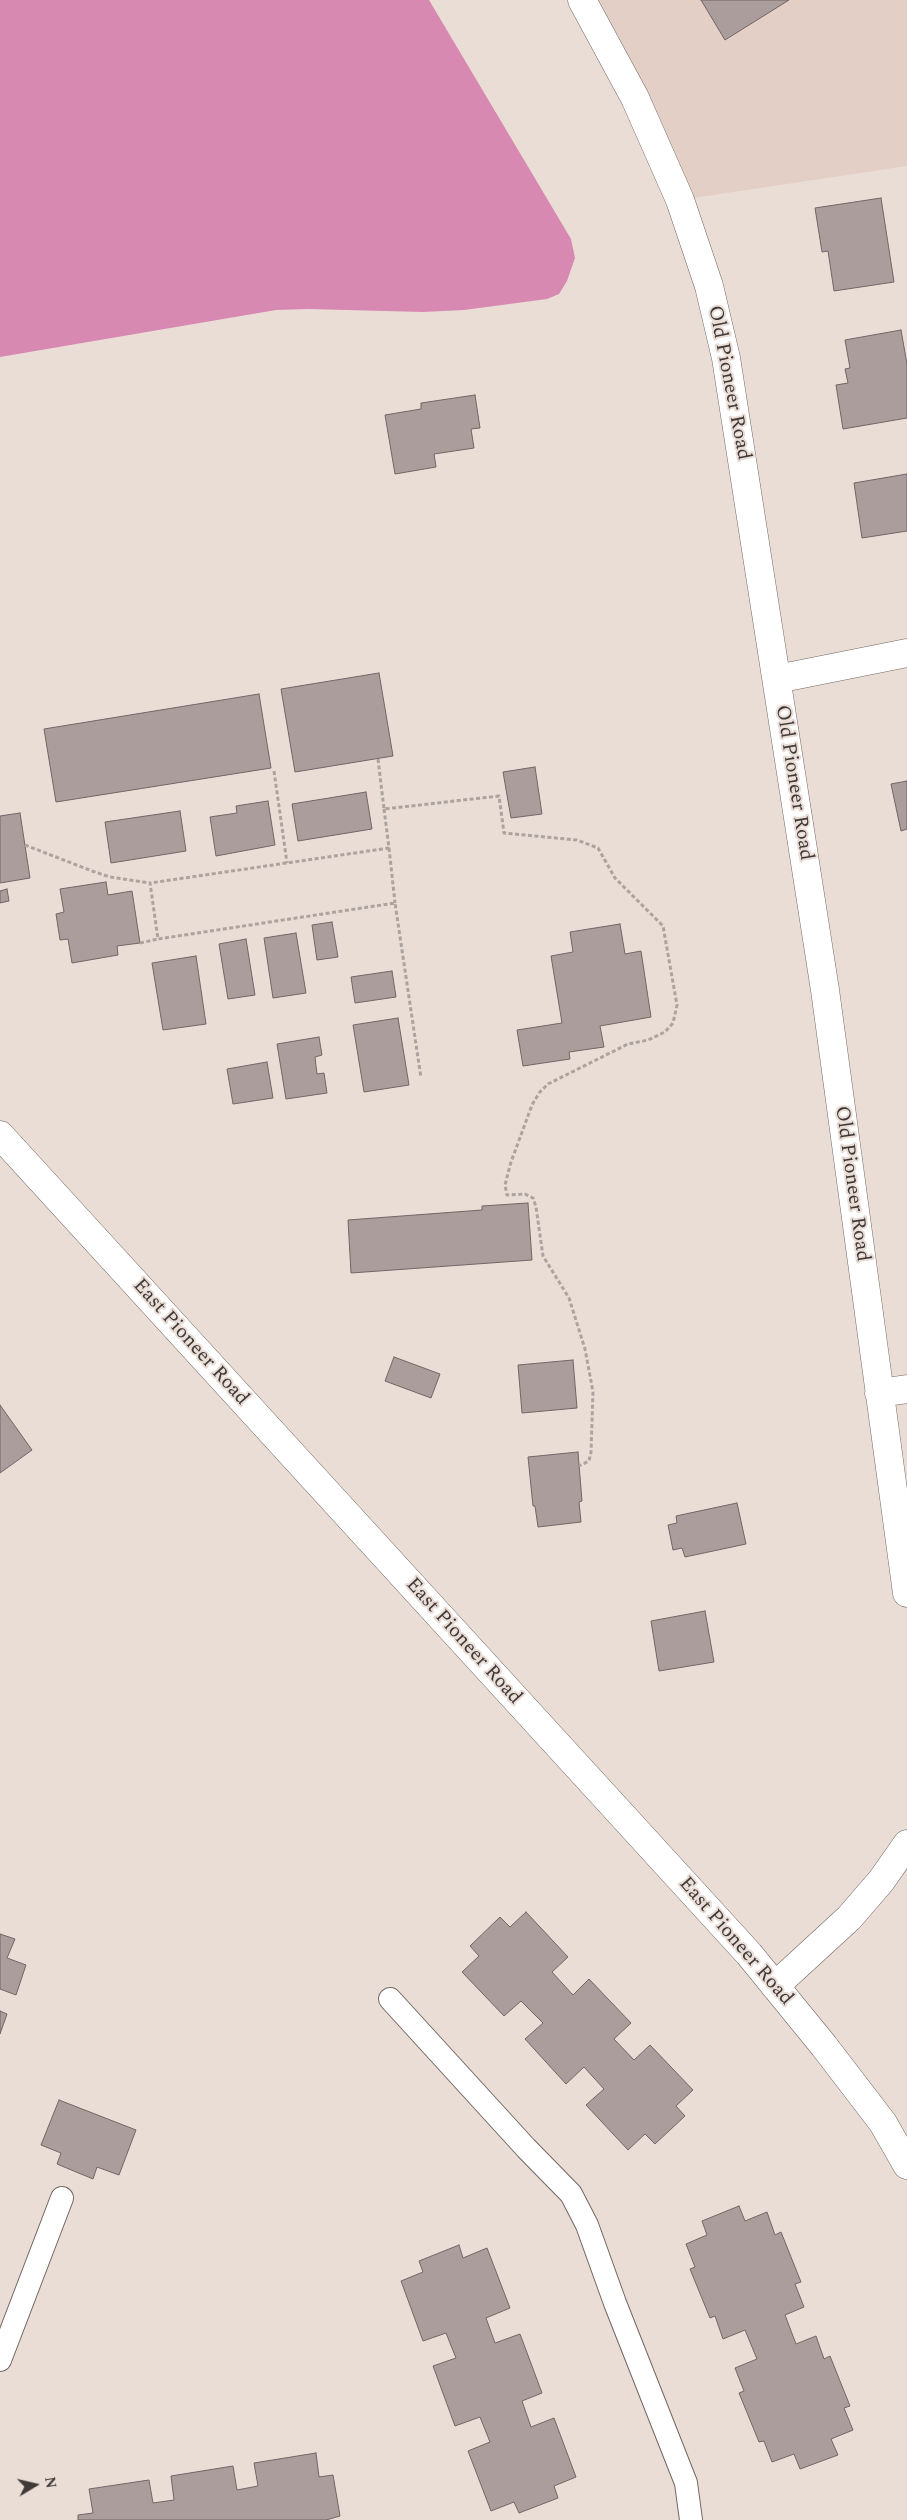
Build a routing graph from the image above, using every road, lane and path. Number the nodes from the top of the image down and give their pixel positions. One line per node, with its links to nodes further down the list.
1 (582, 0): 3 (street, Old Pioneer Road)
2 (907, 653): 3 (street)
3 (777, 679): 17 (street, Old Pioneer Road)
4 (378, 759): 6 (path)
5 (274, 772): 9 (path)
6 (384, 809): 8 (path); 18 (path)
7 (25, 845): 10 (path)
8 (389, 848): 9 (path); 11 (path)
9 (286, 863): 10 (path)
10 (150, 882): 12 (path)
11 (395, 903): 12 (path); 14 (path)
12 (158, 939): 13 (path)
13 (140, 942)
14 (421, 1078)
15 (0, 1135): 21 (street, East Pioneer Road)
16 (907, 1389): 17 (street)
17 (879, 1393): 19 (street, Old Pioneer Road)
18 (579, 1466)
19 (907, 1593)
20 (907, 1844): 21 (street)
21 (775, 1986): 23 (street, East Pioneer Road)
22 (390, 1999): 26 (lane)
23 (907, 2164)
24 (62, 2198): 25 (lane)
25 (0, 2360)
26 (692, 2520)

